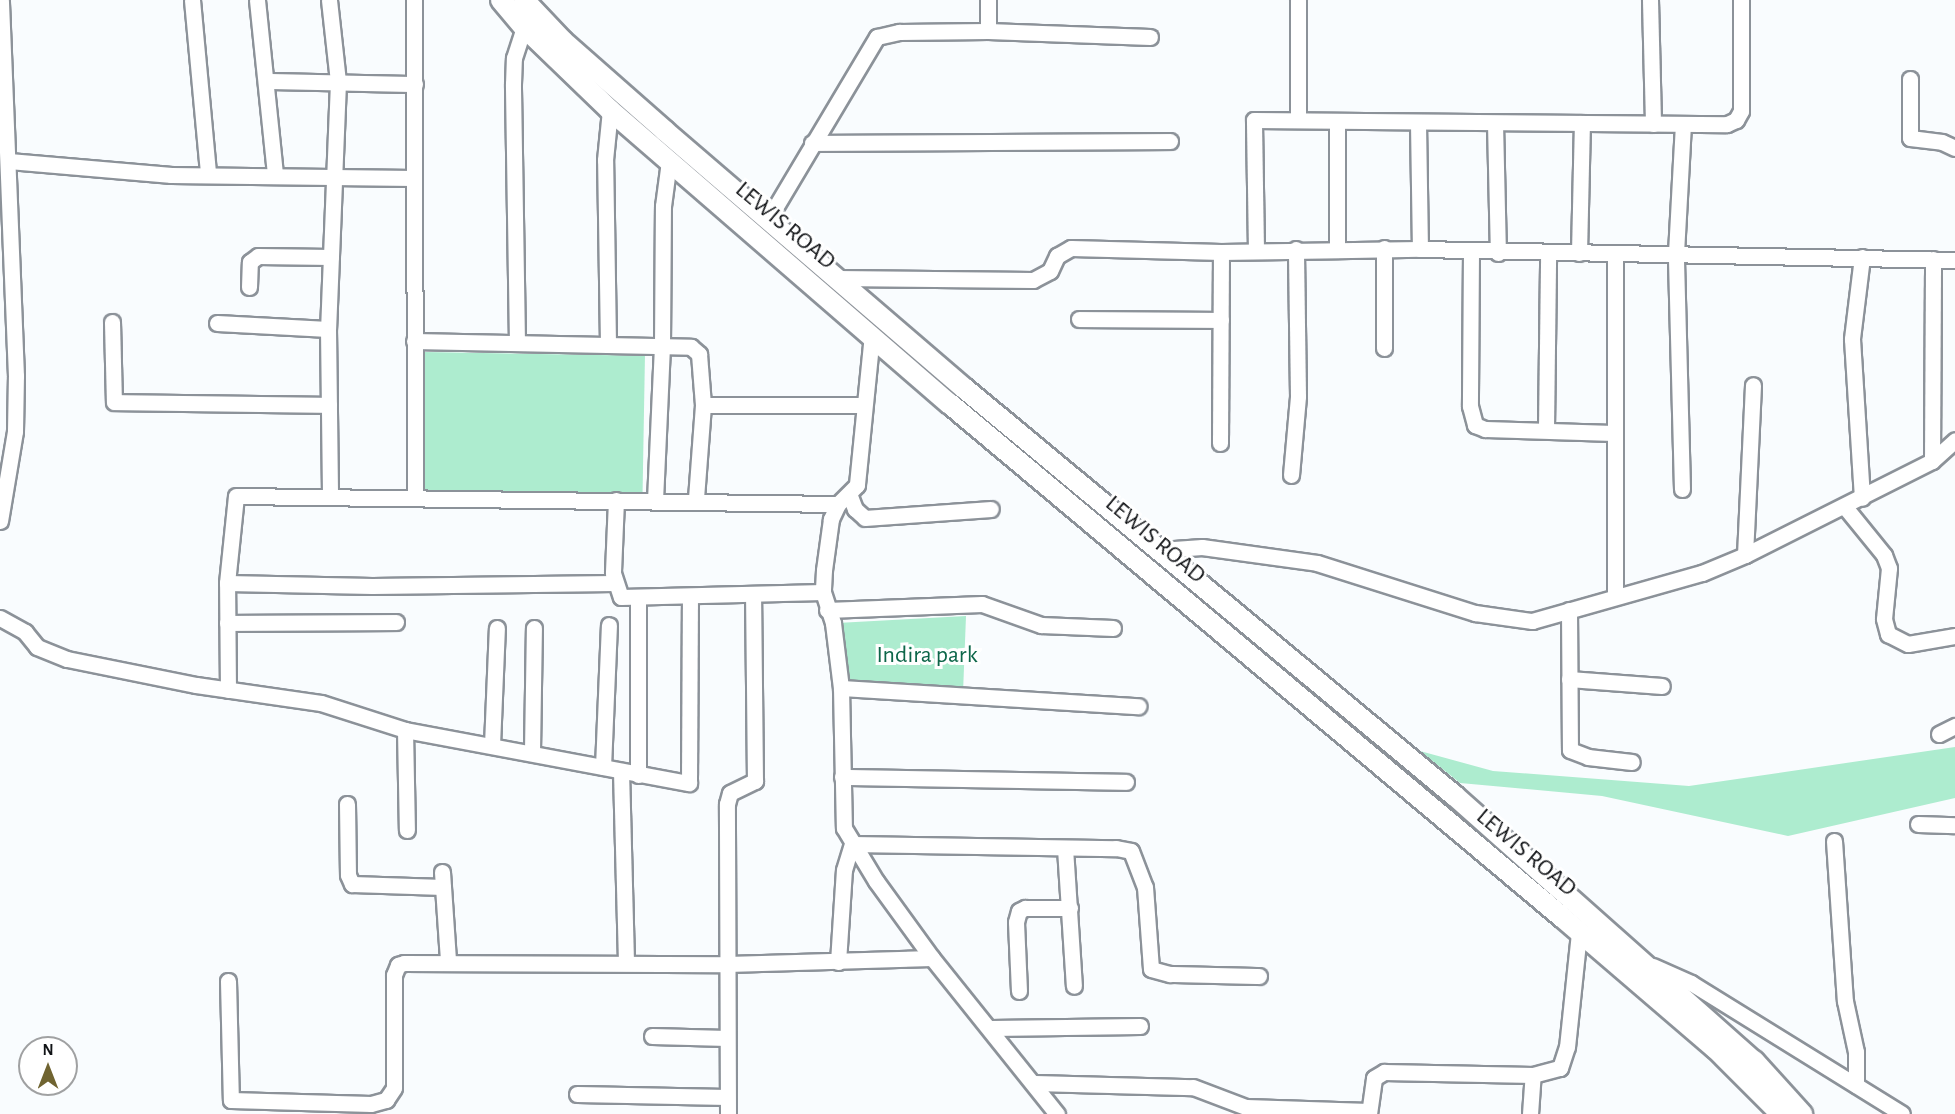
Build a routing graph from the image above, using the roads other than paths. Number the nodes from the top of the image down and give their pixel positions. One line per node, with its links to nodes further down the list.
1 (1, 0): 30 (street)
2 (192, 0): 32 (street)
3 (257, 0): 16 (street)
4 (329, 0): 17 (street)
5 (414, 0): 18 (street)
6 (501, 0): 12 (main road, LEWIS ROAD)
7 (524, 0): 37 (main road, LEWIS ROAD)
8 (988, 0): 13 (street)
9 (1298, 0): 20 (street)
10 (1650, 0): 25 (street)
11 (1741, 0): 26 (street)
12 (524, 27): 19 (main road, LEWIS ROAD); 63 (street)
13 (988, 31): 14 (street); 28 (street)
14 (1150, 37)
15 (1910, 79): 29 (street)
16 (266, 81): 17 (street); 33 (street)
17 (338, 82): 18 (street); 34 (street)
18 (416, 84): 35 (street)
19 (610, 110): 31 (main road, LEWIS ROAD); 64 (street)
20 (1298, 119): 21 (street); 42 (street)
21 (1337, 121): 22 (street); 38 (street)
22 (1418, 123): 23 (street); 41 (street)
23 (1495, 123): 24 (street); 45 (street)
24 (1582, 123): 25 (street); 47 (street)
25 (1653, 124): 26 (street)
26 (1683, 124): 49 (street)
27 (1170, 141): 28 (street)
28 (812, 143): 37 (street)
29 (1955, 148)
30 (9, 161): 32 (street); 36 (street)
31 (669, 161): 61 (main road, LEWIS ROAD); 65 (street)
32 (208, 174): 33 (street)
33 (275, 174): 34 (street)
34 (332, 175): 35 (street); 50 (street)
35 (413, 178): 62 (street)
36 (5, 201): 68 (street)
37 (769, 218): 54 (main road, LEWIS ROAD)
38 (1337, 248): 39 (street); 40 (street)
39 (1384, 248): 41 (street); 66 (street)
40 (1296, 249): 42 (street); 80 (street)
41 (1420, 249): 44 (street)
42 (1256, 250): 43 (street)
43 (1221, 252): 54 (street); 57 (street)
44 (1471, 252): 45 (street); 75 (street)
45 (1498, 253): 46 (street)
46 (1548, 253): 47 (street); 75 (street)
47 (1579, 253): 48 (street)
48 (1614, 253): 49 (street); 76 (street)
49 (1676, 253): 51 (street); 81 (street)
50 (331, 257): 55 (street); 60 (street)
51 (1862, 257): 52 (street); 84 (street)
52 (1933, 259): 53 (street); 79 (street)
53 (1955, 260)
54 (836, 278): 70 (main road, LEWIS ROAD)
55 (249, 287)
56 (1079, 319): 57 (street)
57 (1221, 320): 78 (street)
58 (112, 322): 72 (street)
59 (217, 323): 60 (street)
60 (328, 329): 72 (street)
61 (872, 334): 71 (main road, LEWIS ROAD); 74 (street)
62 (414, 341): 63 (street); 83 (street)
63 (517, 343): 64 (street)
64 (608, 344): 65 (street)
65 (662, 345): 73 (street); 87 (street)
66 (1384, 348)
67 (0, 374): 68 (street)
68 (16, 376): 91 (street)
69 (1753, 385): 93 (street)
70 (964, 388): 71 (main road); 92 (main road, LEWIS ROAD)
71 (950, 404): 107 (main road, LEWIS ROAD)
72 (329, 405): 82 (street)
73 (702, 405): 74 (street); 85 (street)
74 (863, 405): 88 (street)
75 (1546, 429): 76 (street)
76 (1614, 433): 98 (street)
77 (1955, 440): 79 (street)
78 (1220, 443)
79 (1932, 461): 84 (street)
80 (1291, 475)
81 (1682, 489)
82 (330, 495): 83 (street); 94 (street)
83 (416, 496): 86 (street)
84 (1862, 498): 89 (street)
85 (696, 499): 87 (street); 88 (street)
86 (616, 500): 87 (street); 95 (street)
87 (655, 500)
88 (844, 500): 90 (street); 96 (street)
89 (1845, 507): 93 (street); 112 (street)
90 (991, 508)
91 (0, 521)
92 (1160, 550): 101 (main road, LEWIS ROAD); 103 (street)
93 (1745, 555): 98 (street)
94 (227, 583): 95 (street); 105 (street)
95 (614, 583): 100 (street)
96 (823, 592): 97 (street); 102 (street)
97 (753, 595): 99 (street); 143 (street)
98 (1615, 596): 103 (street)
99 (690, 597): 100 (street); 126 (street)
100 (638, 599): 126 (street)
101 (1227, 606): 107 (main road); 142 (main road, LEWIS ROAD)
102 (827, 610): 111 (street); 115 (street)
103 (1569, 610): 113 (street)
104 (0, 618): 116 (street)
105 (227, 622): 106 (street); 116 (street)
106 (396, 622)
107 (1215, 623): 137 (main road, LEWIS ROAD)
108 (609, 625): 124 (street)
109 (497, 628): 121 (street)
110 (534, 628): 122 (street)
111 (1113, 628)
112 (1955, 636)
113 (1569, 679): 114 (street); 123 (street)
114 (1662, 687)
115 (841, 688): 117 (street); 127 (street)
116 (228, 690): 119 (street)
117 (1138, 706)
118 (1955, 726): 120 (street)
119 (405, 730): 121 (street); 132 (street)
120 (1939, 734)
121 (492, 745): 122 (street)
122 (532, 751): 124 (street)
123 (1632, 762)
124 (603, 767): 125 (street)
125 (621, 771): 126 (street); 140 (street)
126 (638, 775)
127 (842, 777): 128 (street); 134 (street)
128 (1126, 782)
129 (347, 804): 139 (street)
130 (1918, 824): 131 (street)
131 (1955, 825)
132 (407, 830)
133 (1834, 842): 154 (street)
134 (852, 844): 135 (street); 138 (street); 141 (street)
135 (1065, 848): 136 (street); 144 (street)
136 (1070, 908): 146 (street); 147 (street)
137 (1579, 932): 152 (street); 161 (main road, LEWIS ROAD)
138 (932, 958): 141 (street); 149 (street)
139 (448, 961): 140 (street); 145 (street)
140 (626, 962): 143 (street)
141 (838, 962): 143 (street)
142 (1644, 962): 154 (street); 162 (main road, LEWIS ROAD)
143 (727, 964): 151 (street)
144 (1259, 976)
145 (228, 981)
146 (1074, 986)
147 (1018, 991)
148 (1140, 1026): 149 (street)
149 (991, 1028): 153 (street)
150 (652, 1036): 151 (street)
151 (727, 1038): 156 (street)
152 (1533, 1075): 157 (street); 160 (street)
153 (1035, 1083): 157 (street); 159 (street)
154 (1856, 1085): 163 (street)
155 (577, 1095): 156 (street)
156 (727, 1097): 158 (street)
157 (1369, 1113)
158 (728, 1114)
159 (1057, 1114)
160 (1530, 1114)
161 (1781, 1114)
162 (1802, 1114)
163 (1902, 1114)

